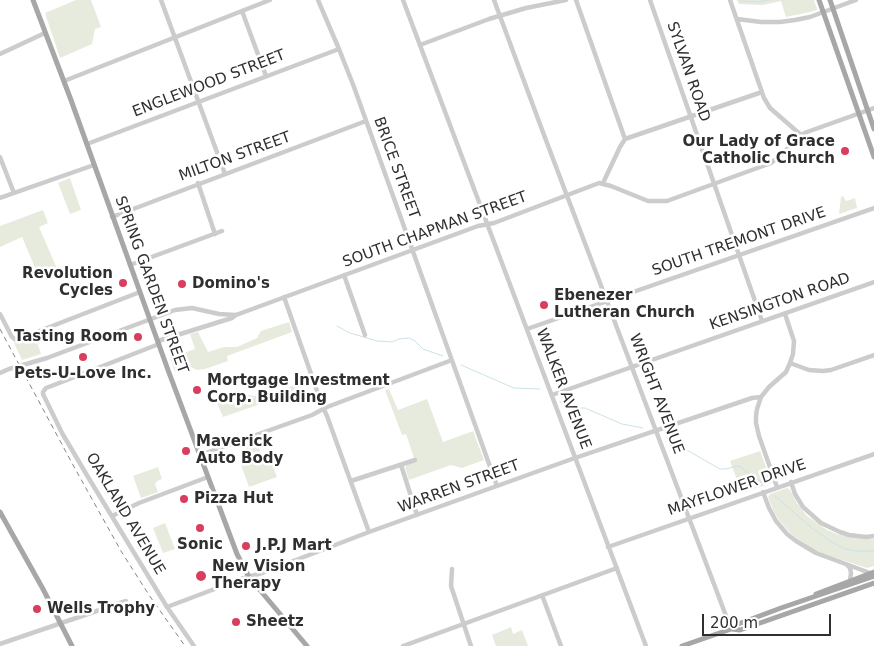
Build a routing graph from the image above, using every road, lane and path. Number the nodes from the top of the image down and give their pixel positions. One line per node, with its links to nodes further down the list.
1 (33, 0): 19 (main road, SPRING GARDEN STREET)
2 (161, 0): 20 (street)
3 (270, 0): 15 (street)
4 (318, 0): 22 (street, BRICE STREET)
5 (403, 0): 21 (street, WALKER AVENUE)
6 (494, 0): 17 (street, WRIGHT AVENUE)
7 (566, 0): 17 (street)
8 (576, 0): 35 (street)
9 (650, 0): 31 (street, SYLVAN ROAD)
10 (730, 0): 18 (street)
11 (819, 0): 16 (main road)
12 (830, 0): 14 (main road)
13 (856, 0): 14 (street)
14 (833, 8): 16 (street); 29 (main road)
15 (242, 11): 20 (street); 24 (street)
16 (823, 12): 18 (street); 30 (main road)
17 (500, 17): 21 (street); 45 (street, WRIGHT AVENUE)
18 (737, 19): 26 (street)
19 (45, 33): 23 (street); 25 (main road, SPRING GARDEN STREET)
20 (174, 37): 25 (street); 27 (street)
21 (420, 45): 49 (street, WALKER AVENUE)
22 (339, 48): 24 (street, ENGLEWOOD STREET); 32 (street, BRICE STREET)
23 (0, 54)
24 (266, 76): 27 (street, ENGLEWOOD STREET)
25 (64, 81): 36 (main road, SPRING GARDEN STREET)
26 (762, 92): 31 (street); 34 (street)
27 (198, 102): 36 (street, ENGLEWOOD STREET); 40 (street)
28 (874, 108): 29 (street)
29 (868, 110): 30 (street); 33 (main road)
30 (859, 113): 34 (street); 38 (main road)
31 (690, 116): 35 (street); 43 (street, SYLVAN ROAD)
32 (366, 121): 40 (street, MILTON STREET); 52 (street, BRICE STREET)
33 (874, 129)
34 (801, 135): 43 (street)
35 (625, 139): 42 (street)
36 (87, 144): 39 (main road, SPRING GARDEN STREET)
37 (0, 157): 44 (street)
38 (874, 158)
39 (94, 165): 44 (street); 48 (main road, SPRING GARDEN STREET)
40 (225, 174): 41 (street, MILTON STREET)
41 (198, 183): 48 (street, MILTON STREET); 51 (street)
42 (603, 183): 43 (street); 45 (street, SOUTH CHAPMAN STREET)
43 (714, 184): 53 (street, SYLVAN ROAD)
44 (14, 193): 46 (street)
45 (567, 195): 49 (street, SOUTH CHAPMAN STREET); 59 (street, WRIGHT AVENUE)
46 (0, 198)
47 (874, 208): 53 (street, SOUTH TREMONT DRIVE)
48 (112, 216): 54 (main road, SPRING GARDEN STREET)
49 (487, 225): 52 (street, SOUTH CHAPMAN STREET); 65 (street, WALKER AVENUE)
50 (222, 231): 51 (street)
51 (216, 234): 54 (street)
52 (413, 250): 55 (street, SOUTH CHAPMAN STREET); 69 (street, BRICE STREET)
53 (739, 256): 59 (street, SOUTH TREMONT DRIVE); 64 (street, SYLVAN ROAD)
54 (130, 265): 57 (main road, SPRING GARDEN STREET)
55 (344, 276): 58 (street, SOUTH CHAPMAN STREET); 66 (street)
56 (874, 282): 61 (street, KENSINGTON ROAD)
57 (140, 292): 60 (street); 63 (main road, SPRING GARDEN STREET)
58 (284, 297): 62 (street, SOUTH CHAPMAN STREET); 75 (street)
59 (608, 301): 65 (street, SOUTH TREMONT DRIVE); 71 (street, WRIGHT AVENUE)
60 (0, 314)
61 (784, 314): 64 (street, KENSINGTON ROAD); 70 (street)
62 (236, 315): 63 (street, SOUTH CHAPMAN STREET); 67 (street)
63 (150, 319): 67 (main road, SPRING GARDEN STREET); 72 (street, SOUTH CHAPMAN STREET)
64 (762, 321): 71 (street, KENSINGTON ROAD)
65 (527, 329): 73 (street, WALKER AVENUE)
66 (366, 335)
67 (159, 343): 78 (main road, SPRING GARDEN STREET); 90 (street, OAKLAND AVENUE)
68 (874, 355): 70 (street)
69 (452, 360): 75 (street); 85 (street, BRICE STREET)
70 (790, 363): 74 (street)
71 (632, 366): 73 (street, KENSINGTON ROAD); 76 (street, WRIGHT AVENUE)
72 (0, 373)
73 (552, 395): 79 (street, WALKER AVENUE)
74 (761, 397): 76 (street, WARREN STREET); 86 (street)
75 (324, 409): 78 (street); 83 (street)
76 (657, 431): 79 (street, WARREN STREET); 91 (street, WRIGHT AVENUE)
77 (874, 454): 84 (street, MAYFLOWER DRIVE)
78 (200, 455): 82 (main road, SPRING GARDEN STREET)
79 (576, 458): 85 (street, WARREN STREET); 94 (street, WALKER AVENUE)
80 (415, 460): 81 (street)
81 (400, 465): 83 (street); 89 (street)
82 (208, 477): 90 (street); 99 (main road, SPRING GARDEN STREET)
83 (351, 481): 92 (street)
84 (791, 482): 86 (street, MAYFLOWER DRIVE); 93 (street)
85 (497, 486): 89 (street, WARREN STREET)
86 (777, 487): 87 (street, MAYFLOWER DRIVE)
87 (763, 492): 91 (street, MAYFLOWER DRIVE); 95 (street)
88 (0, 512): 106 (main road)
89 (417, 515): 92 (street, WARREN STREET)
90 (112, 516): 105 (street, OAKLAND AVENUE)
91 (690, 518): 94 (street, MAYFLOWER DRIVE); 108 (street, WRIGHT AVENUE)
92 (369, 532): 99 (street, WARREN STREET)
93 (874, 536)
94 (608, 547): 96 (street, WALKER AVENUE)
95 (847, 565): 98 (street); 100 (street)
96 (617, 568): 102 (street); 116 (street, WALKER AVENUE)
97 (452, 569): 107 (street)
98 (873, 573): 100 (main road); 103 (main road)
99 (249, 577): 105 (street, WARREN STREET); 112 (main road, SPRING GARDEN STREET)
100 (850, 580): 103 (main road)
101 (874, 584): 108 (main road)
102 (542, 595): 107 (street); 115 (street)
103 (807, 598): 108 (main road)
104 (126, 601): 106 (street)
105 (167, 607): 111 (street, OAKLAND AVENUE)
106 (62, 624): 109 (street); 110 (main road)
107 (464, 624): 113 (street); 114 (street)
108 (731, 629): 117 (main road)
109 (0, 644)
110 (72, 646)
111 (194, 646)
112 (307, 646)
113 (403, 646)
114 (471, 646)
115 (561, 646)
116 (646, 646)
117 (682, 646)

